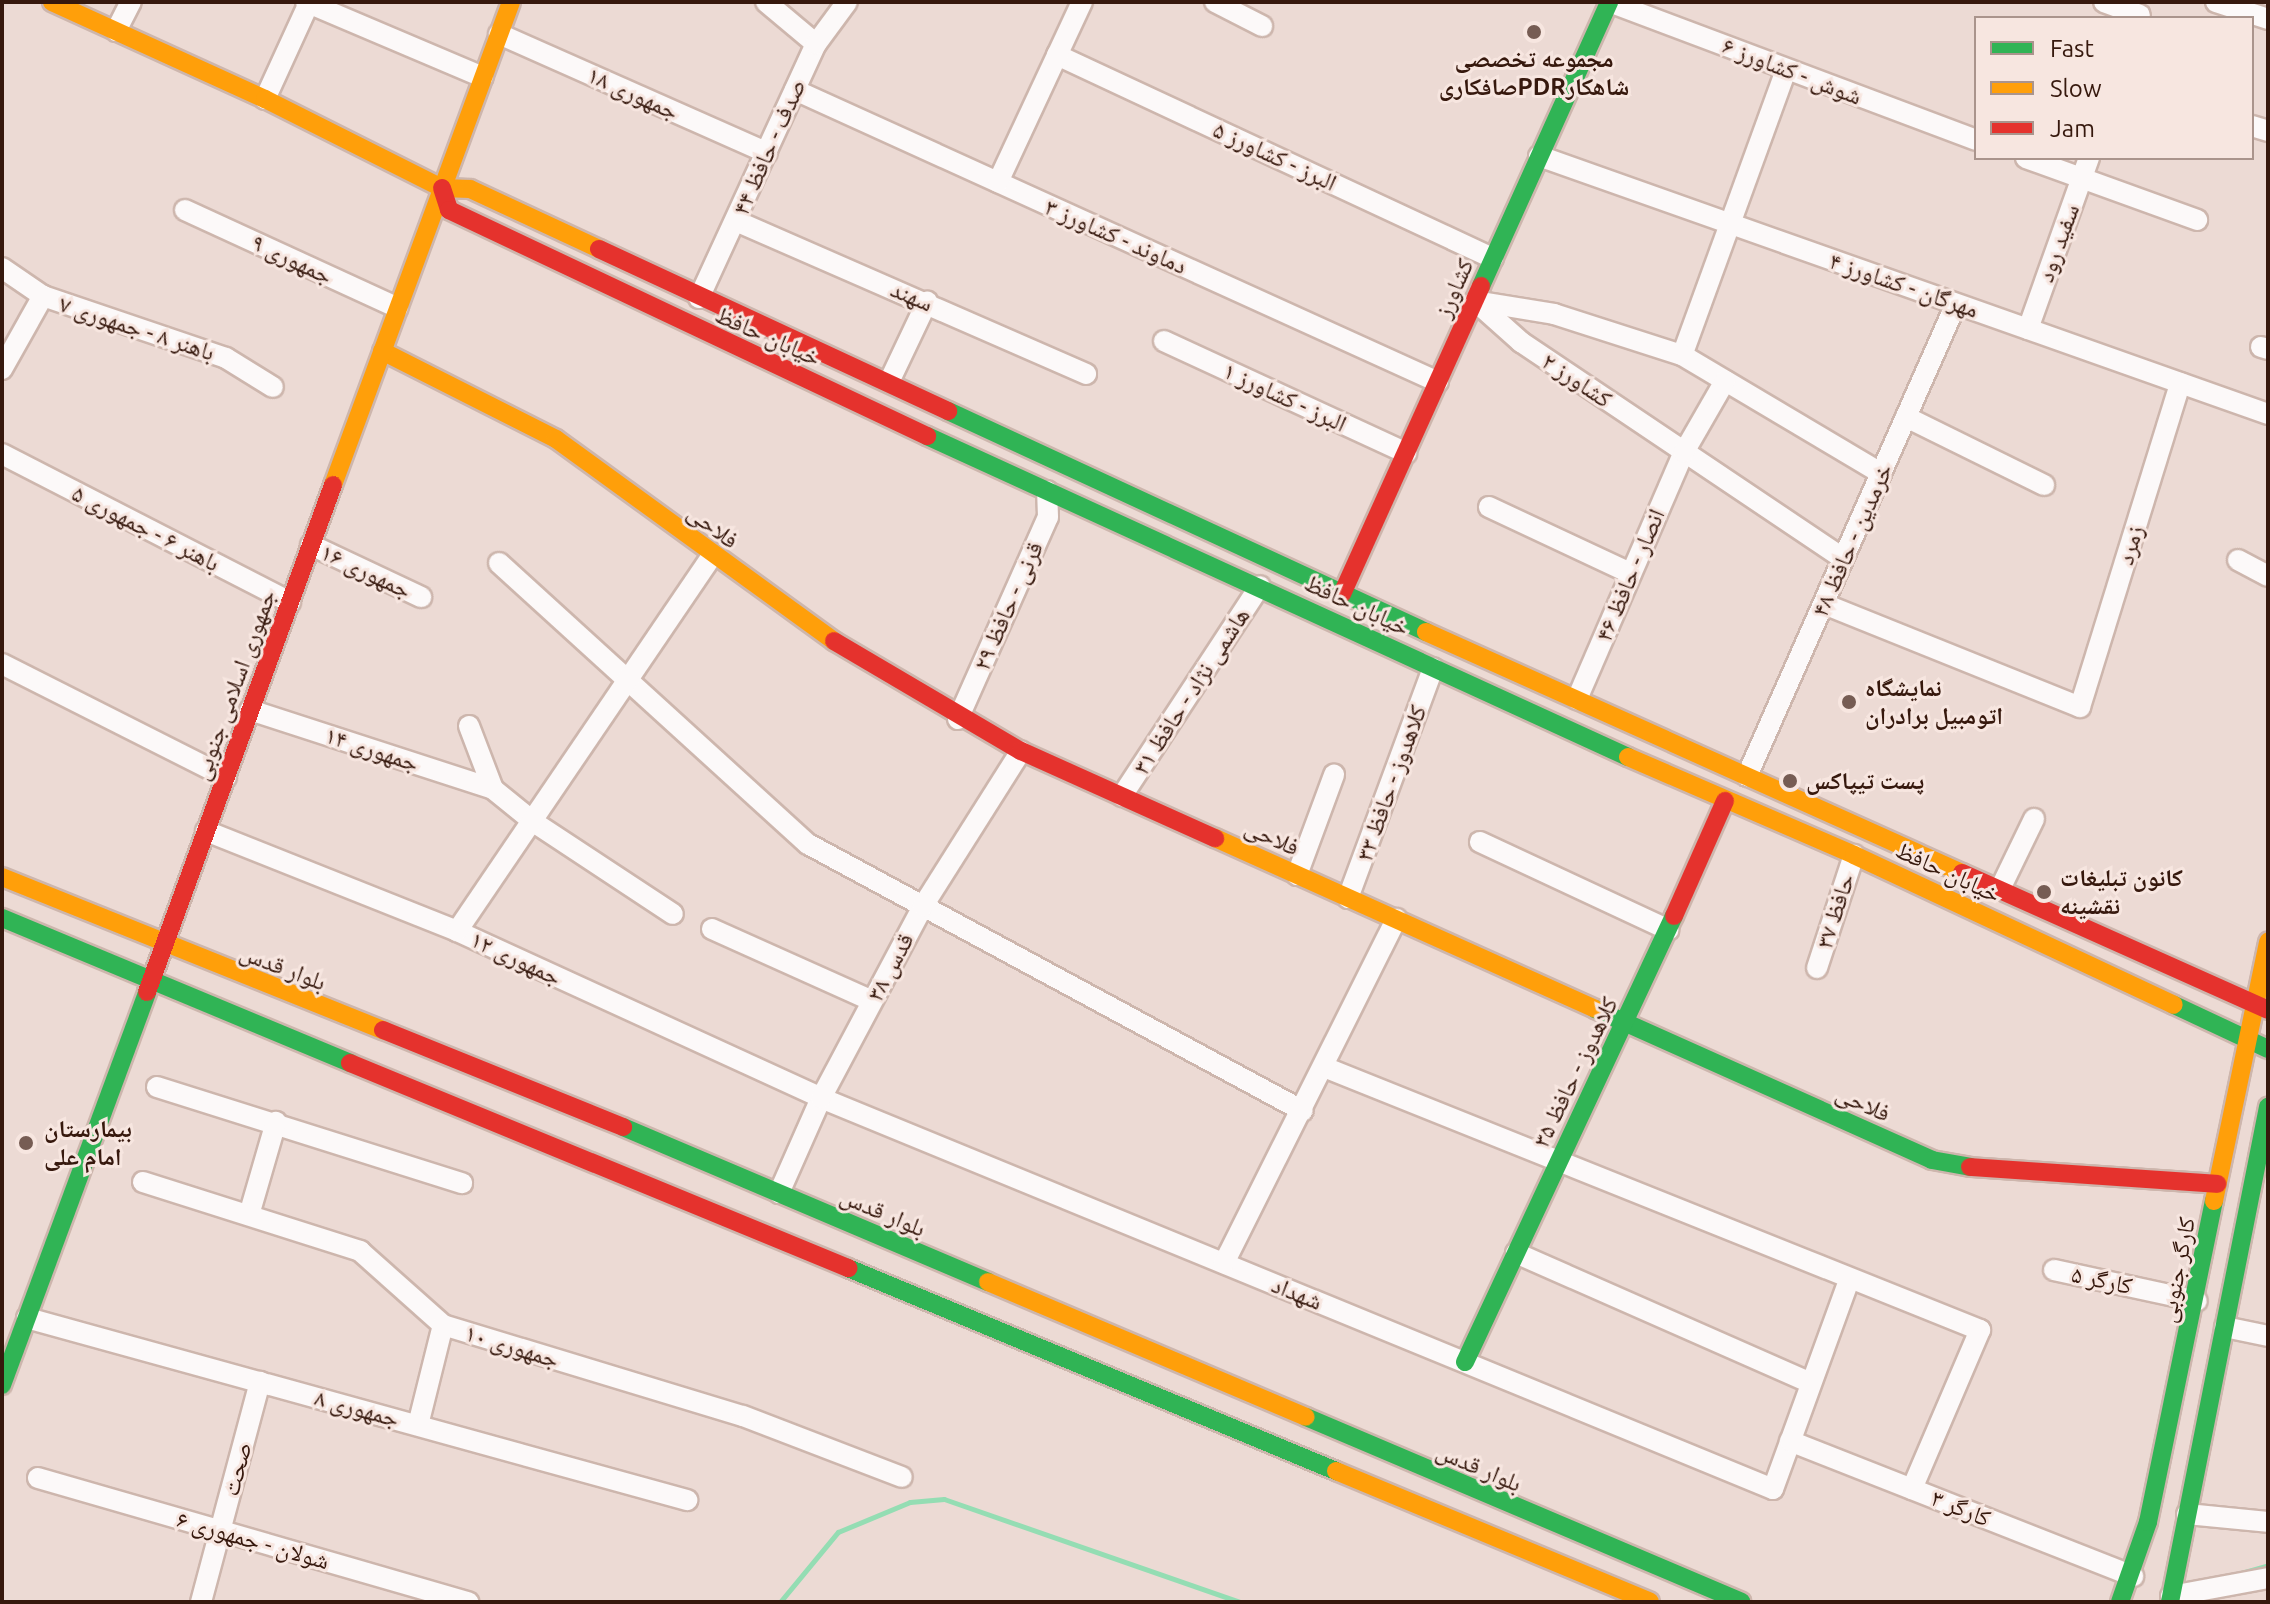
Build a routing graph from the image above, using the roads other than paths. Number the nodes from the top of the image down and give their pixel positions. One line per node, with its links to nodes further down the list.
1 (52, 2): 15 (main road, خیابان حافظ)
2 (131, 2): 15 (street)
3 (308, 2): 20 (street); 22 (street)
4 (511, 2): 16 (main road, جمهوری اسلامی جنوبی)
5 (766, 2): 17 (street)
6 (847, 2): 17 (street, صدف - حافظ ۴۴)
7 (1215, 2): 14 (street)
8 (1609, 2): 19 (street, شوش - کشاورز ۶); 25 (main road, کشاورز)
9 (2104, 2): 12 (street)
10 (2216, 2): 13 (street)
11 (1077, 4): 18 (street)
12 (2141, 12)
13 (2268, 19)
14 (1262, 26)
15 (116, 31): 22 (main road, خیابان حافظ)
16 (499, 34): 20 (main road, جمهوری اسلامی جنوبی); 24 (street, جمهوری ۱۸)
17 (816, 44): 21 (street, صدف - حافظ ۴۴)
18 (1057, 55): 29 (street); 35 (street, البرز - کشاورز ۵)
19 (1786, 70): 23 (street, شوش - کشاورز ۶); 34 (street)
20 (483, 77): 30 (main road, جمهوری اسلامی جنوبی)
21 (795, 90): 24 (street, صدف - حافظ ۴۴); 29 (street, دماوند - کشاورز ۳)
22 (265, 99): 30 (main road, خیابان حافظ)
23 (1974, 139)
24 (767, 153): 33 (street, صدف - حافظ ۴۴)
25 (1539, 156): 34 (street, مهرگان - کشاورز ۴); 35 (main road, کشاورز)
26 (2032, 160): 28 (street)
27 (2088, 160): 28 (street, سفید رود)
28 (2081, 178): 32 (street); 43 (street, سفید رود)
29 (998, 182): 51 (street, دماوند - کشاورز ۳)
30 (442, 188): 38 (main road, خیابان حافظ); 42 (main road, جمهوری اسلامی جنوبی); 61 (main road, خیابان حافظ)
31 (185, 210): 42 (street, جمهوری ۹)
32 (2197, 220)
33 (736, 221): 38 (street, صدف - حافظ ۴۴); 40 (street, سهند)
34 (1730, 224): 41 (street, مهرگان - کشاورز ۴); 46 (street)
35 (1493, 258): 39 (main road, کشاورز)
36 (2, 268): 37 (street, باهنر ۸ - جمهوری ۷)
37 (43, 296): 47 (street); 53 (street, باهنر ۸ - جمهوری ۷)
38 (699, 298): 50 (main road, خیابان حافظ)
39 (1475, 301): 46 (street); 51 (main road, کشاورز); 56 (street, کشاورز ۲)
40 (927, 302): 48 (street, سهند); 50 (street)
41 (1956, 304): 43 (street, مهرگان - کشاورز ۴); 55 (street, خرمدین - حافظ ۴۸)
42 (398, 308): 45 (main road, جمهوری اسلامی جنوبی)
43 (2028, 329): 52 (street, مهرگان - کشاورز ۴)
44 (1164, 341): 57 (street, البرز - کشاورز ۱)
45 (382, 351): 65 (main road, جمهوری اسلامی جنوبی); 66 (main road, فلاحی)
46 (1682, 355): 49 (street)
47 (2, 369)
48 (1086, 374)
49 (1725, 381): 56 (street, انصار - حافظ ۴۶); 59 (street)
50 (889, 382): 62 (main road, خیابان حافظ)
51 (1438, 382): 57 (main road, کشاورز)
52 (2180, 383): 54 (street, مهرگان - کشاورز ۴); 76 (street, زمرد)
53 (273, 387)
54 (2268, 414)
55 (1906, 417): 59 (street, خرمدین - حافظ ۴۸); 60 (street)
56 (1684, 452): 67 (street, کشاورز ۲); 70 (street, انصار - حافظ ۴۶)
57 (1406, 453): 73 (main road, کشاورز)
58 (2, 454): 75 (street, باهنر ۶ - جمهوری ۵)
59 (1881, 473): 67 (street, خرمدین - حافظ ۴۸)
60 (2044, 485)
61 (1047, 491): 64 (main road, خیابان حافظ); 84 (street, قرنی - حافظ ۲۹)
62 (1150, 503): 64 (main road); 73 (main road, خیابان حافظ)
63 (1489, 507): 70 (street)
64 (1137, 532): 72 (main road, خیابان حافظ)
65 (311, 545): 74 (street, جمهوری ۱۶); 75 (main road, جمهوری اسلامی جنوبی)
66 (712, 556): 80 (street); 84 (main road, فلاحی)
67 (1843, 558): 76 (street, خرمدین - حافظ ۴۸)
68 (2238, 560): 71 (street)
69 (499, 563): 80 (street)
70 (1630, 573): 82 (street, انصار - حافظ ۴۶)
71 (2268, 576)
72 (1260, 586): 78 (main road, خیابان حافظ); 91 (street, هاشمی نژاد - حافظ ۳۱)
73 (1342, 594): 79 (main road, خیابان حافظ)
74 (421, 597)
75 (290, 602): 83 (main road, جمهوری اسلامی جنوبی)
76 (1824, 604): 88 (street, خرمدین - حافظ ۴۸)
77 (2, 664): 89 (street)
78 (1433, 668): 81 (main road, خیابان حافظ); 101 (street, کلاهدوز - حافظ ۳۳)
79 (1514, 671): 81 (main road); 82 (main road, خیابان حافظ)
80 (629, 679): 94 (street); 102 (street)
81 (1501, 699): 92 (main road, خیابان حافظ)
82 (1577, 699): 88 (main road, خیابان حافظ)
83 (250, 710): 89 (main road, جمهوری اسلامی جنوبی); 90 (street, جمهوری ۱۴)
84 (958, 719): 86 (main road, فلاحی)
85 (469, 726): 90 (street)
86 (1021, 751): 91 (main road, فلاحی); 102 (street, قدس ۳۸)
87 (1334, 775): 98 (street)
88 (1747, 776): 100 (main road, خیابان حافظ)
89 (226, 777): 95 (main road, جمهوری اسلامی جنوبی)
90 (493, 789): 94 (street)
91 (1122, 796): 98 (main road, فلاحی)
92 (1725, 801): 97 (main road, خیابان حافظ); 107 (main road, کلاهدوز - حافظ ۳۵)
93 (2034, 819): 100 (street)
94 (535, 823): 103 (street); 108 (street)
95 (206, 831): 108 (street, جمهوری ۱۲); 110 (main road, جمهوری اسلامی جنوبی)
96 (1480, 842): 107 (street)
97 (1854, 855): 111 (street, حافظ ۳۷); 116 (main road, خیابان حافظ)
98 (1297, 875): 101 (main road, فلاحی)
99 (2, 877): 110 (main road, بلوار قدس)
100 (2000, 889): 114 (main road, خیابان حافظ)
101 (1348, 898): 105 (main road, فلاحی)
102 (923, 906): 113 (street, قدس ۳۸); 122 (street)
103 (673, 914)
104 (2, 918): 112 (main road)
105 (1396, 919): 115 (main road, فلاحی); 118 (street)
106 (712, 929): 113 (street)
107 (1669, 930): 115 (main road, کلاهدوز - حافظ ۳۵)
108 (457, 931): 120 (street, جمهوری ۱۲)
109 (2268, 942): 114 (main road, کارگر جنوبی)
110 (163, 946): 112 (main road, جمهوری اسلامی جنوبی); 128 (main road, بلوار قدس)
111 (1817, 968)
112 (150, 984): 137 (main road, جمهوری اسلامی جنوبی); 138 (main road)
113 (872, 1001): 120 (street, قدس ۳۸)
114 (2262, 1007): 116 (main road, کارگر جنوبی)
115 (1626, 1024): 124 (main road, کلاهدوز - حافظ ۳۵); 127 (main road, فلاحی)
116 (2246, 1040): 117 (main road, خیابان حافظ); 127 (main road, کارگر جنوبی)
117 (2268, 1049)
118 (1324, 1067): 122 (street); 124 (street)
119 (157, 1087): 123 (street)
120 (821, 1098): 128 (street, قدس ۳۸); 132 (street, شهداد)
121 (2268, 1107): 129 (main road)
122 (1303, 1111): 132 (street)
123 (276, 1122): 126 (street); 130 (street)
124 (1559, 1160): 131 (main road, کلاهدوز - حافظ ۳۵); 134 (street)
125 (143, 1182): 130 (street, جمهوری ۱۰)
126 (462, 1183)
127 (2217, 1184): 136 (main road, کارگر جنوبی)
128 (779, 1193): 135 (main road, بلوار قدس)
129 (2260, 1196): 140 (main road)
130 (249, 1215): 139 (street, جمهوری ۱۰)
131 (1516, 1253): 142 (main road, کلاهدوز - حافظ ۳۵); 144 (street)
132 (1224, 1263): 142 (street, شهداد)
133 (2054, 1270): 136 (street, کارگر ۵)
134 (1849, 1280): 144 (street); 150 (street)
135 (992, 1284): 138 (main road); 161 (main road, بلوار قدس)
136 (2197, 1301): 155 (main road, کارگر جنوبی)
137 (27, 1318): 143 (street, جمهوری ۸); 145 (main road, جمهوری اسلامی جنوبی)
138 (976, 1322): 160 (main road)
139 (443, 1325): 146 (street); 148 (street, جمهوری ۱۰)
140 (2225, 1327): 141 (street); 152 (main road)
141 (2268, 1336)
142 (1465, 1362): 147 (street, شهداد)
143 (260, 1382): 146 (street, جمهوری ۸); 154 (street, صحت)
144 (1811, 1383): 147 (street)
145 (2, 1385)
146 (418, 1425): 151 (street, جمهوری ۸)
147 (1790, 1441): 150 (street, کارگر ۳)
148 (902, 1477)
149 (38, 1478): 154 (street, شولان - جمهوری ۶)
150 (1912, 1489): 155 (street, کارگر ۳)
151 (687, 1500)
152 (2187, 1514): 153 (street); 157 (main road)
153 (2268, 1522)
154 (220, 1531): 158 (street, صحت); 159 (street, شولان - جمهوری ۶)
155 (2133, 1576): 162 (main road, کارگر جنوبی)
156 (2268, 1578): 157 (street)
157 (2171, 1599)
158 (201, 1602)
159 (469, 1602)
160 (1650, 1602)
161 (1741, 1602)
162 (2120, 1602)

